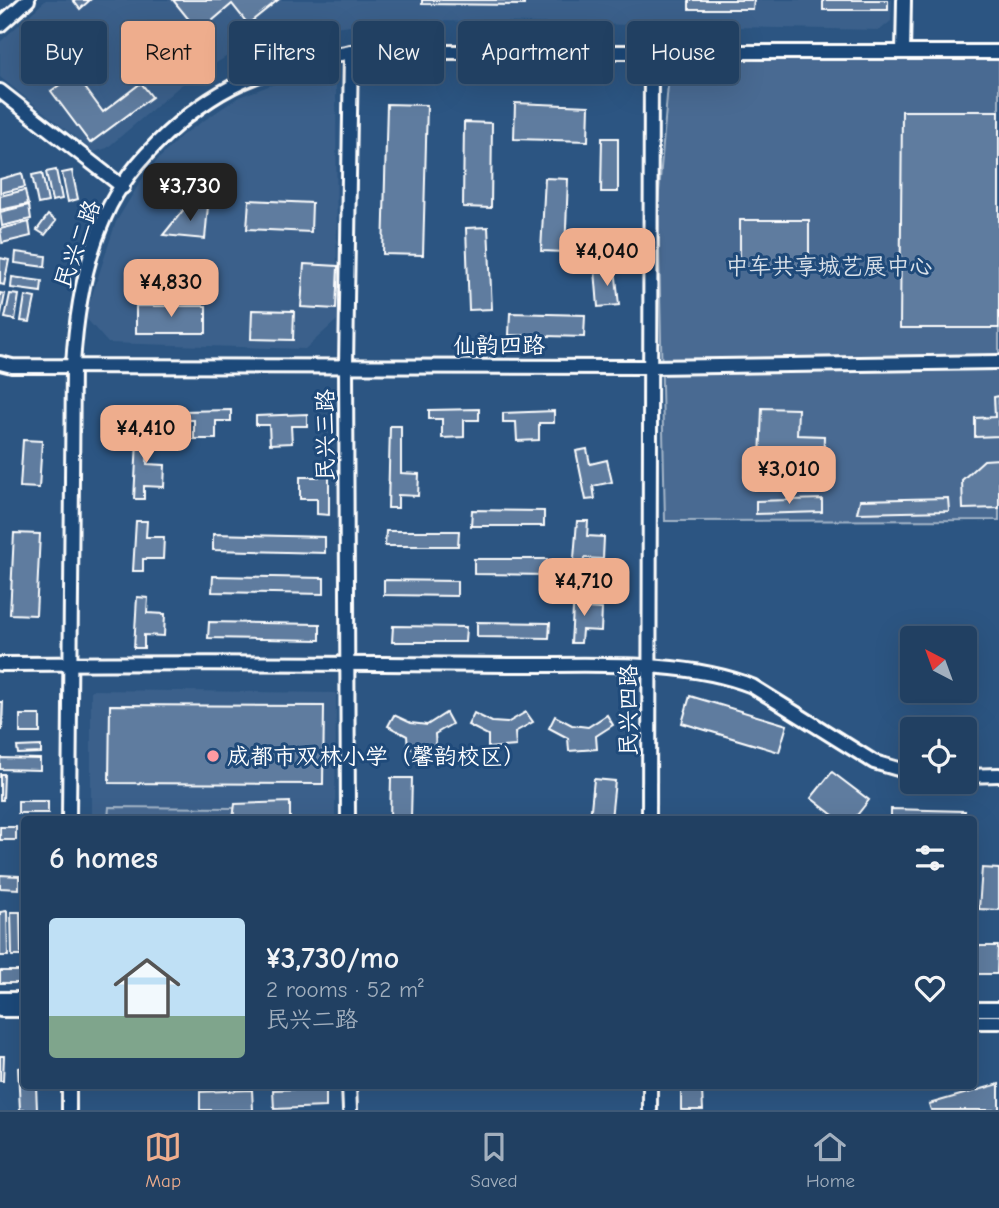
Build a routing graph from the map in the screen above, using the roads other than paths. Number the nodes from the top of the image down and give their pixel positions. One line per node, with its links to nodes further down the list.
1 (28, 0): 3 (street)
2 (904, 0): 7 (street)
3 (0, 25)
4 (627, 51): 6 (street, 民兴二路)
5 (739, 51): 7 (street, 民兴二路)
6 (351, 52): 11 (street, 民兴二路); 15 (street, 民兴三路)
7 (903, 52): 8 (street, 民兴二路)
8 (999, 52)
9 (651, 84): 16 (street, 民兴四路)
10 (0, 91): 11 (street)
11 (123, 187): 14 (street, 民兴二路)
12 (999, 362): 16 (street, 仙韵四路)
13 (0, 363): 14 (street, 仙韵四路)
14 (73, 365): 15 (street, 仙韵四路); 19 (street, 民兴二路)
15 (346, 365): 16 (street, 仙韵四路); 17 (street, 民兴三路)
16 (651, 367): 20 (street, 民兴四路)
17 (347, 663): 19 (street); 20 (street); 25 (street, 民兴三路)
18 (0, 664): 19 (street)
19 (69, 664): 24 (street, 民兴二路)
20 (648, 667): 21 (street); 26 (street, 民兴四路)
21 (900, 770)
22 (999, 775): 23 (street)
23 (977, 776)
24 (69, 816)
25 (348, 816)
26 (649, 816)
27 (0, 999): 28 (street)
28 (21, 999)
29 (977, 1009): 30 (street)
30 (999, 1009)
31 (0, 1010): 32 (street)
32 (21, 1010)
33 (977, 1022): 34 (street)
34 (999, 1023)
35 (69, 1089): 38 (street)
36 (349, 1089): 39 (street)
37 (650, 1089): 40 (street)
38 (69, 1110)
39 (349, 1110)
40 (650, 1110)

